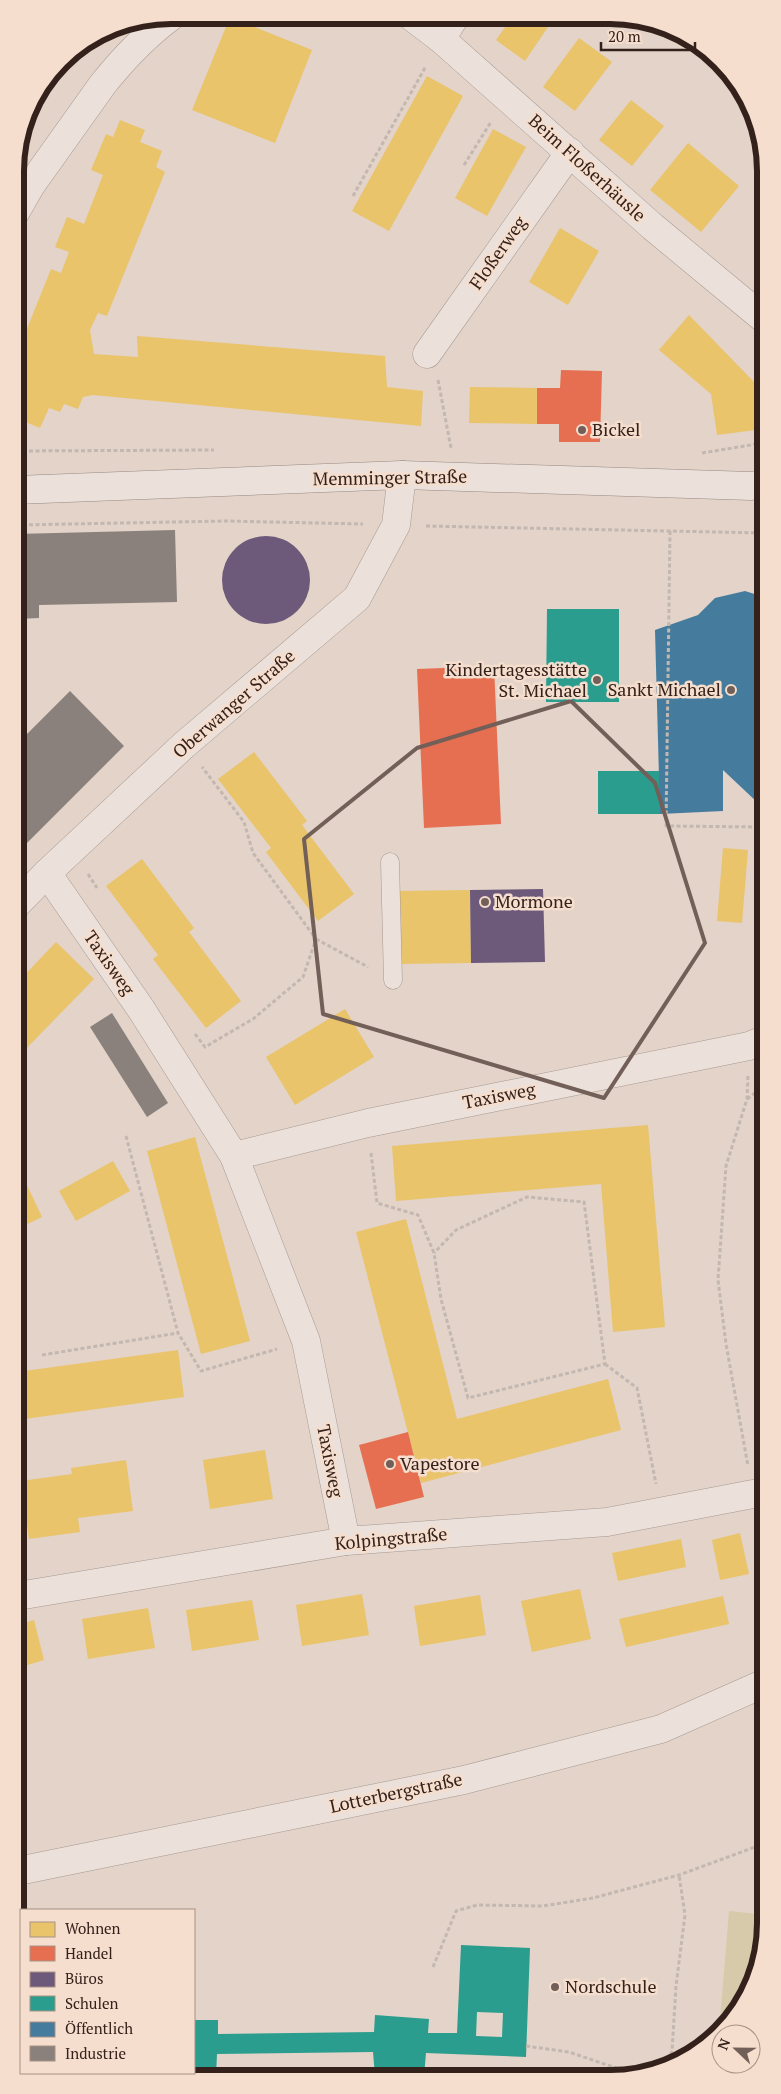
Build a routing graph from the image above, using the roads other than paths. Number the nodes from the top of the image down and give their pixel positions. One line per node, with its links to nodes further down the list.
1 (161, 24): 5 (street)
2 (436, 24): 3 (street, Beim Floßerhäusle)
3 (448, 28): 4 (street, Beim Floßerhäusle)
4 (570, 152): 6 (street, Beim Floßerhäusle); 7 (street, Floßerweg)
5 (24, 198)
6 (757, 313)
7 (427, 354)
8 (402, 475): 9 (street, Memminger Straße); 10 (street, Memminger Straße); 12 (street, Oberwanger Straße)
9 (757, 485)
10 (24, 490)
11 (390, 862): 14 (lane)
12 (47, 873): 13 (street, Oberwanger Straße); 16 (street, Taxisweg)
13 (24, 897)
14 (393, 980)
15 (757, 1043): 16 (street, Taxisweg)
16 (234, 1156): 18 (street, Taxisweg)
17 (757, 1494): 18 (street, Kolpingstraße)
18 (346, 1541): 19 (street, Kolpingstraße)
19 (24, 1595)
20 (757, 1687): 21 (street, Lotterbergstraße)
21 (24, 1870)

